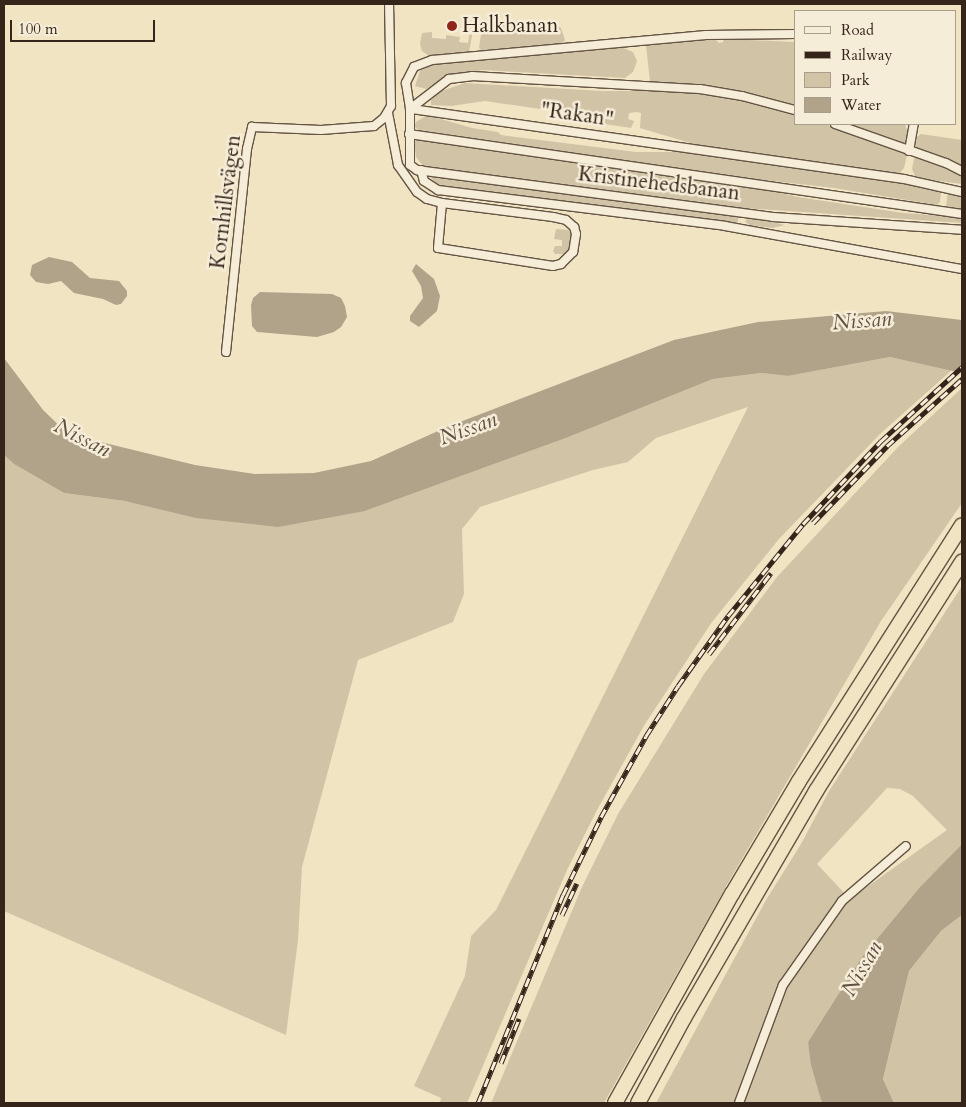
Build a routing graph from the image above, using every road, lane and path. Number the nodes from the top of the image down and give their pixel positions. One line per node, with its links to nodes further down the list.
1 (389, 4): 5 (street)
2 (794, 34): 3 (street)
3 (410, 109): 4 (street); 8 (street); 9 (street, "Rakan")
4 (794, 110)
5 (388, 113): 12 (street); 19 (street, Kornhillsvägen)
6 (838, 125): 10 (street)
7 (914, 125): 10 (street)
8 (409, 134): 11 (street); 16 (street)
9 (688, 148): 14 (street, Kristinehedsbanan)
10 (909, 151): 13 (street)
11 (417, 169): 12 (street); 17 (street, Kristinehedsbanan); 18 (street)
12 (401, 170): 15 (street)
13 (962, 171)
14 (962, 192)
15 (442, 204): 15 (street)
16 (962, 214)
17 (962, 230)
18 (962, 269)
19 (226, 352)
20 (962, 525): 23 (highway)
21 (962, 562): 24 (highway)
22 (906, 846): 25 (street)
23 (615, 1103)
24 (638, 1103)
25 (740, 1103)

